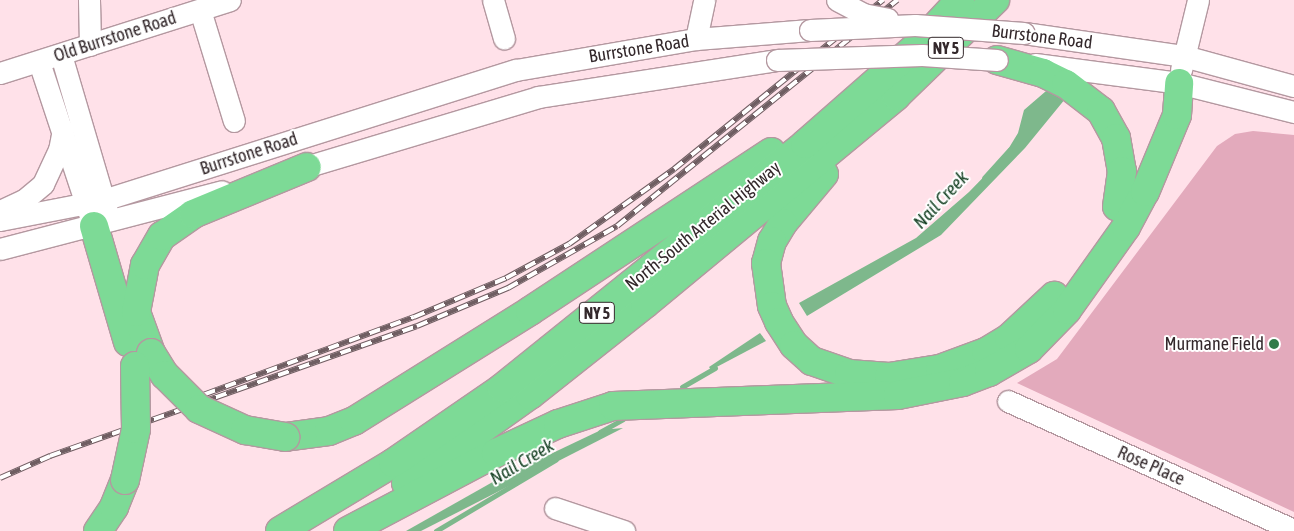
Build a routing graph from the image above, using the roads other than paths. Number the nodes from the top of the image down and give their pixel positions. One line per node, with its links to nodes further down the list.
1 (89, 0): 13 (street)
2 (230, 0): 9 (street, Old Burrstone Road)
3 (493, 0): 11 (street)
4 (704, 0): 12 (street)
5 (838, 0): 10 (street, bridge)
6 (960, 0): 18 (highway, North-South Arterial Highway / NY 5)
7 (996, 0): 22 (highway, North-South Arterial Highway / NY 5)
8 (1198, 0): 15 (street)
9 (200, 10): 13 (street, Old Burrstone Road); 24 (street)
10 (915, 25): 12 (street, Burrstone Road, bridge); 15 (street, Burrstone Road, bridge)
11 (504, 38)
12 (696, 39): 29 (street, Burrstone Road)
13 (90, 45): 14 (street, Old Burrstone Road)
14 (61, 55): 17 (street, Old Burrstone Road); 29 (street)
15 (1184, 56): 20 (street); 21 (street, Burrstone Road)
16 (997, 60): 20 (street, Burrstone Road); 26 (street, Burrstone Road, bridge); 27 (highway)
17 (39, 62): 19 (street, Old Burrstone Road); 25 (street)
18 (893, 66): 33 (highway, bridge); 38 (highway, North-South Arterial Highway / NY 5)
19 (0, 73)
20 (1179, 83): 23 (street, Burrstone Road); 27 (highway); 40 (highway)
21 (1294, 86)
22 (896, 96): 27 (highway); 39 (highway, North-South Arterial Highway / NY 5)
23 (1294, 112)
24 (234, 121)
25 (63, 129): 28 (street); 29 (street)
26 (307, 167): 29 (street, Burrstone Road); 32 (highway)
27 (1117, 207)
28 (0, 210)
29 (98, 213): 30 (street, Burrstone Road); 31 (street, Burrstone Road); 32 (highway); 33 (highway)
30 (0, 220)
31 (0, 249)
32 (136, 312): 33 (highway)
33 (143, 360): 37 (highway, bridge)
34 (1008, 401): 36 (street, Rose Place)
35 (555, 508): 41 (street)
36 (1294, 530)
37 (98, 531)
38 (280, 531)
39 (328, 531)
40 (348, 531)
41 (624, 531)

